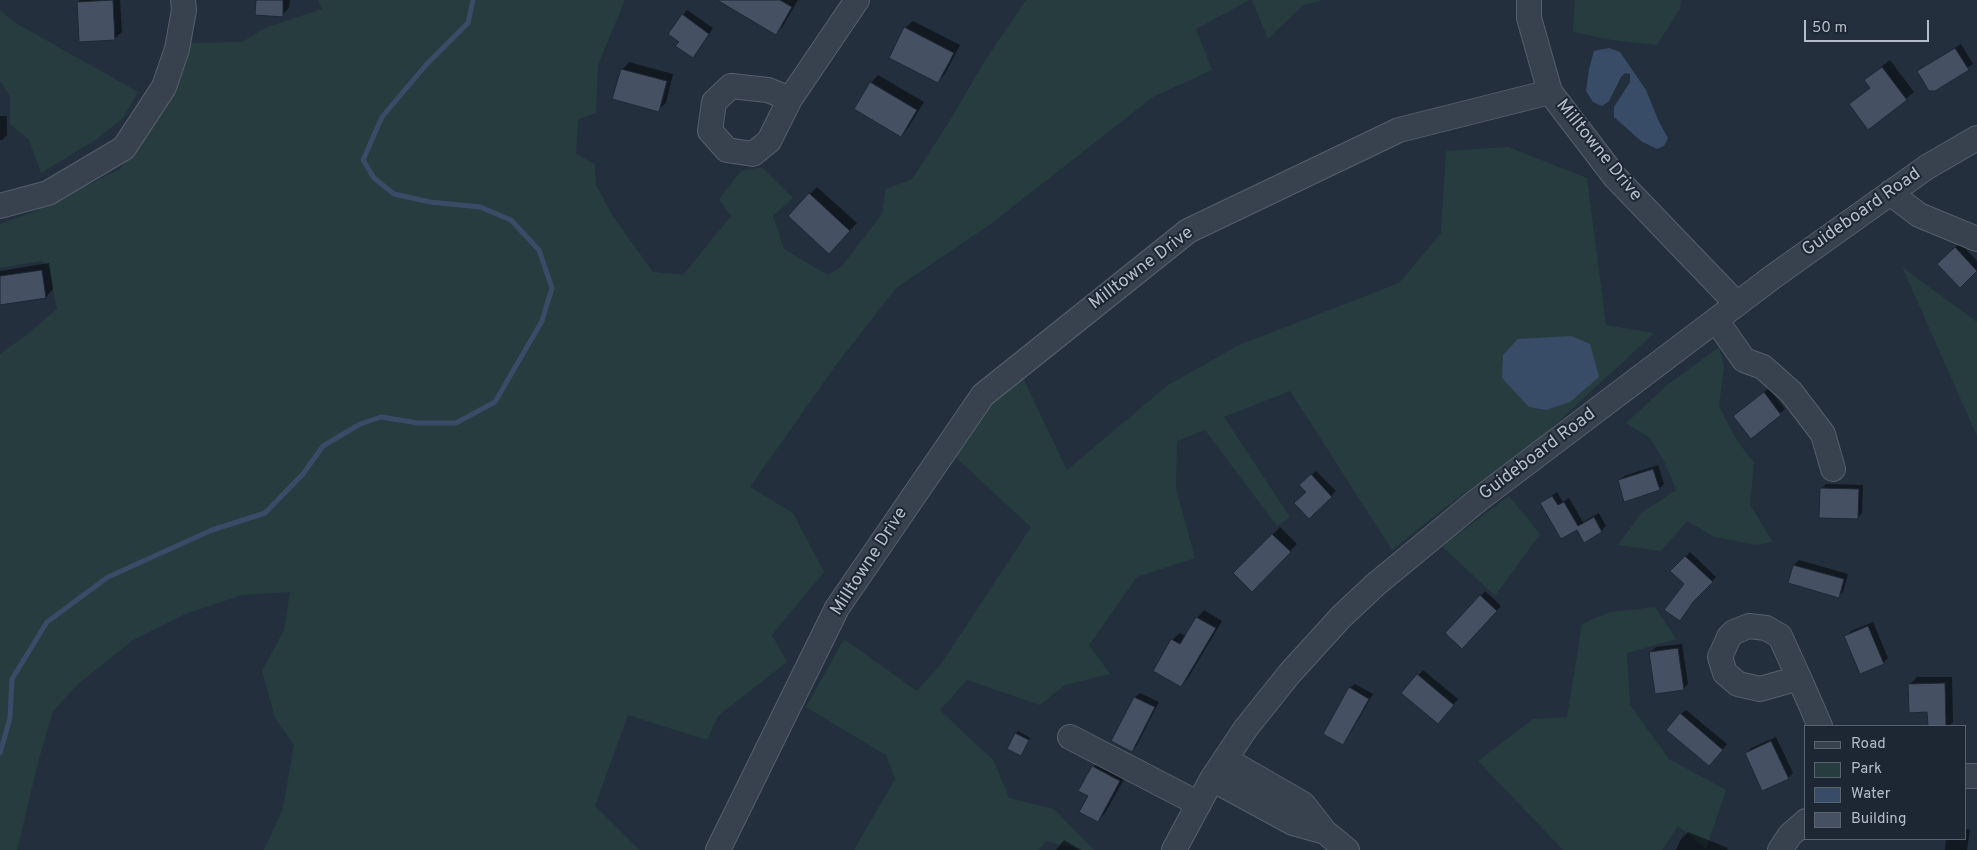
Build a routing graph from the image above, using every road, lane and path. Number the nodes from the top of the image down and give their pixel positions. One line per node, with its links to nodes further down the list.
1 (182, 0): 8 (street)
2 (857, 0): 5 (street)
3 (1529, 0): 4 (street)
4 (1550, 92): 10 (street, Milltowne Drive); 21 (street, Milltowne Drive)
5 (790, 99)
6 (1977, 138): 7 (street, Guideboard Road)
7 (1890, 193): 9 (street); 10 (street, Guideboard Road)
8 (0, 206)
9 (1977, 239)
10 (1737, 304): 11 (street, Guideboard Road)
11 (1716, 320): 12 (street); 16 (street, Guideboard Road)
12 (1833, 469)
13 (1799, 678): 14 (street)
14 (1820, 725)
15 (1070, 737): 18 (street)
16 (1225, 759): 17 (street, Guideboard Road); 20 (street)
17 (1212, 780): 18 (street, Guideboard Road); 20 (street)
18 (1199, 804): 22 (street, Guideboard Road)
19 (1804, 823): 24 (street)
20 (1325, 832): 23 (street)
21 (718, 850)
22 (1174, 850)
23 (1347, 850)
24 (1780, 850)

